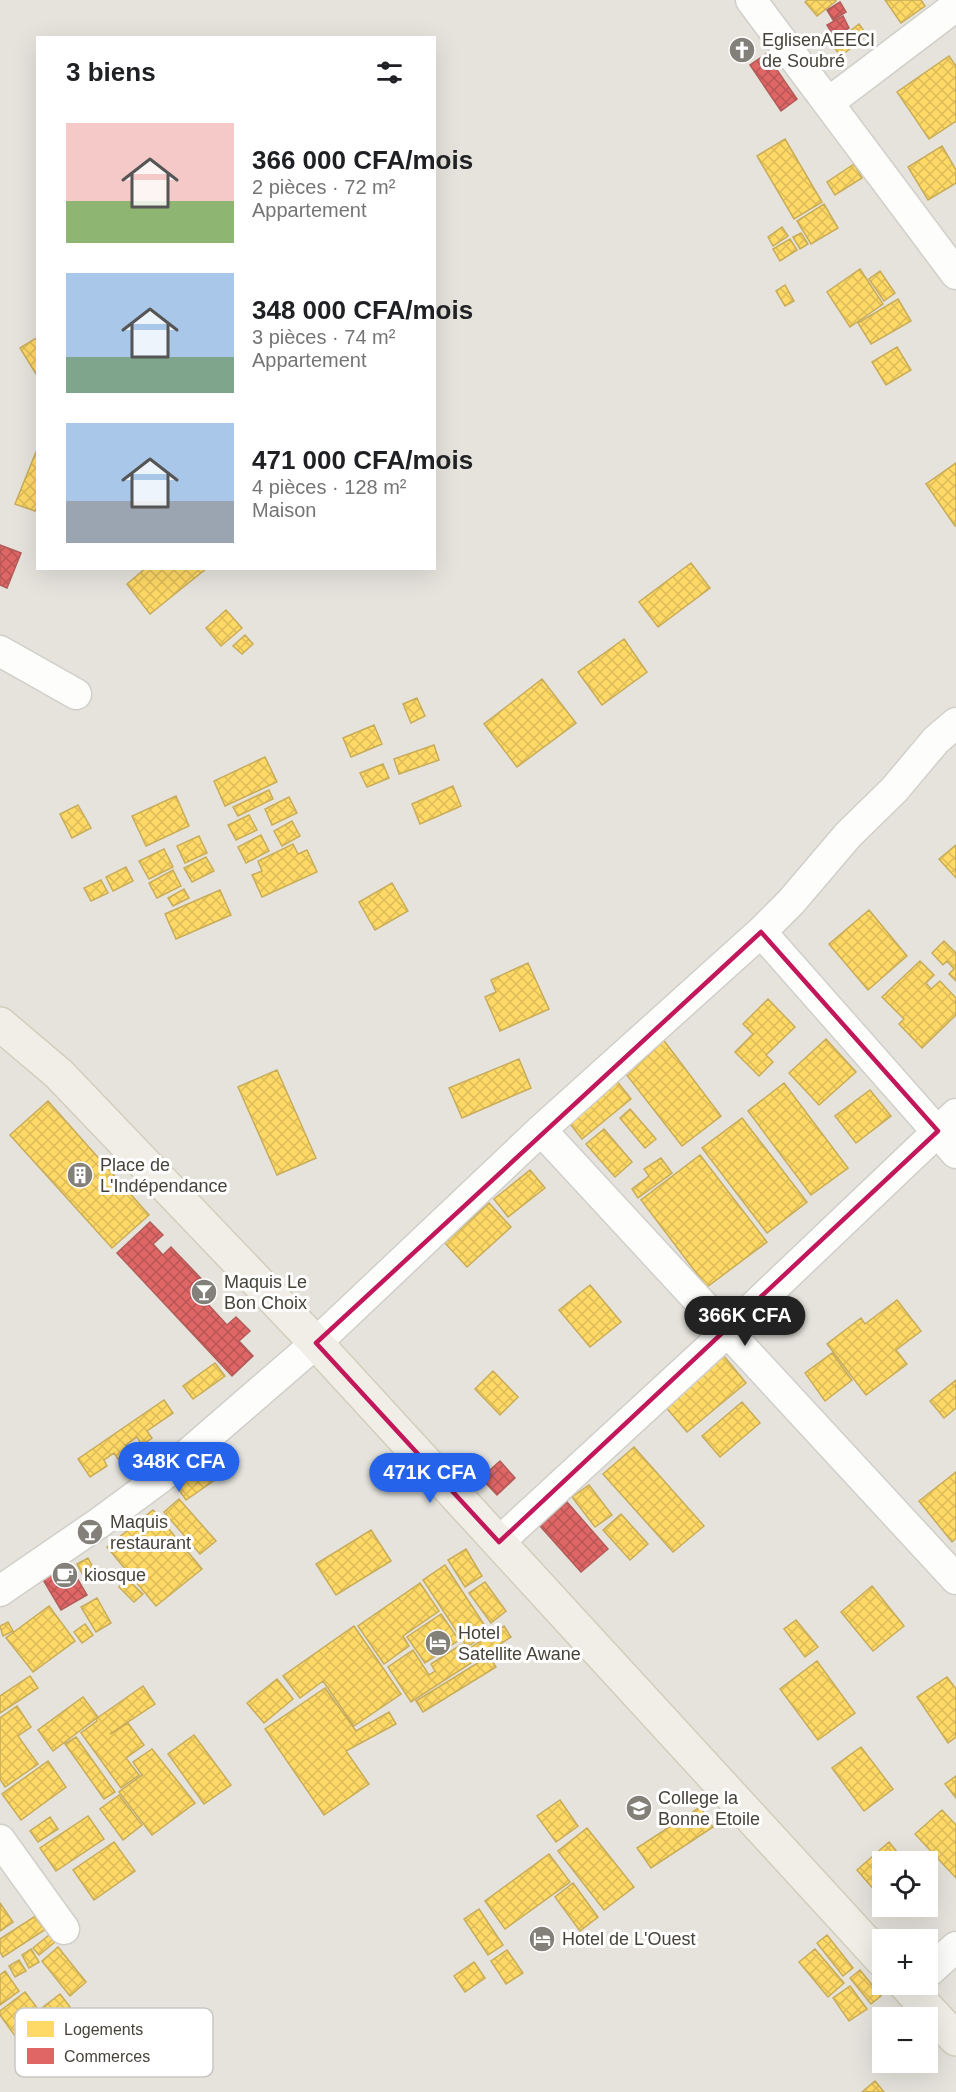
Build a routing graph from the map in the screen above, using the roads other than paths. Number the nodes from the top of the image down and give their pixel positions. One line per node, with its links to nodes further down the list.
1 (751, 0): 3 (street)
2 (956, 6): 3 (street)
3 (828, 103): 4 (street)
4 (956, 274)
5 (0, 651): 6 (street)
6 (76, 694)
7 (956, 723): 8 (street)
8 (761, 932): 10 (street); 11 (street)
9 (0, 1024): 13 (main road)
10 (541, 1130): 12 (street); 13 (street)
11 (950, 1133): 12 (street)
12 (726, 1332): 14 (street); 15 (street)
13 (316, 1342): 14 (main road); 16 (street)
14 (499, 1542): 20 (main road)
15 (956, 1579)
16 (0, 1591)
17 (0, 1840): 18 (street)
18 (64, 1929)
19 (956, 1947): 21 (street)
20 (872, 1949)
21 (938, 1962)
22 (923, 1995): 23 (main road)
23 (956, 2039)

